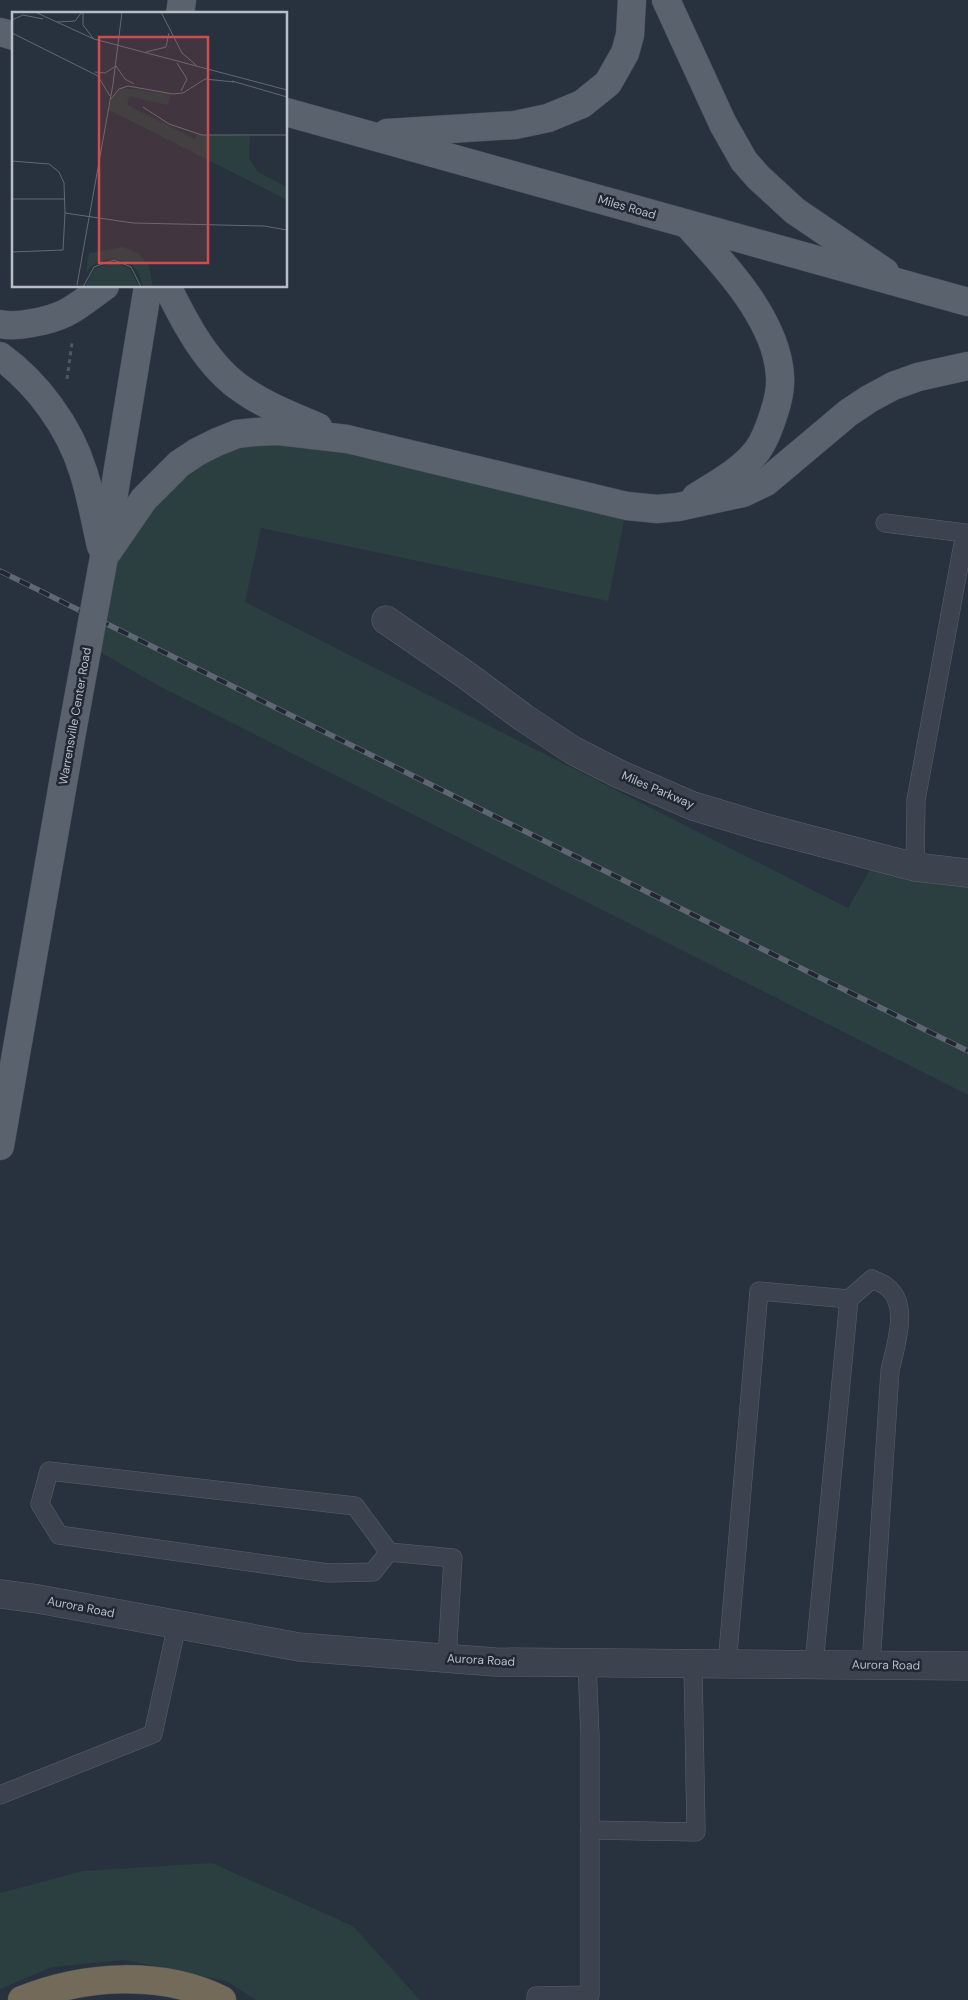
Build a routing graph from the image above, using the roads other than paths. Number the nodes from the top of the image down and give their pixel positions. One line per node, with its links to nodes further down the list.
1 (632, 0): 4 (main road)
2 (666, 0): 6 (main road)
3 (288, 113): 4 (main road, Miles Road)
4 (364, 134): 5 (main road, Miles Road)
5 (687, 224): 6 (main road, Miles Road); 15 (main road)
6 (903, 284): 10 (main road, Miles Road)
7 (102, 288): 11 (main road)
8 (148, 288): 17 (main road, Warrensville Center Road)
9 (168, 288): 14 (main road)
10 (968, 302)
11 (0, 324)
12 (0, 356): 17 (main road)
13 (968, 366): 15 (main road)
14 (347, 439): 15 (main road); 17 (main road)
15 (678, 508)
16 (885, 523): 19 (lane)
17 (104, 557): 21 (main road, Warrensville Center Road, bridge)
18 (386, 620): 19 (street, Miles Parkway)
19 (916, 867): 20 (street, Miles Parkway)
20 (968, 873)
21 (0, 1146)
22 (849, 1299): 29 (lane); 30 (lane); 31 (lane)
23 (389, 1552): 23 (lane); 26 (lane)
24 (0, 1594): 25 (street, Aurora Road)
25 (177, 1625): 26 (street, Aurora Road); 33 (lane)
26 (447, 1658): 27 (street, Aurora Road)
27 (587, 1663): 28 (street, Aurora Road); 34 (lane)
28 (694, 1664): 30 (street, Aurora Road); 34 (lane)
29 (814, 1664): 30 (street, Aurora Road); 31 (street, Aurora Road)
30 (727, 1665)
31 (871, 1665): 32 (street, Aurora Road)
32 (968, 1666)
33 (0, 1795)
34 (590, 1830): 37 (lane)
35 (22, 2000): 36 (highway)
36 (222, 2000)
37 (536, 2000)

